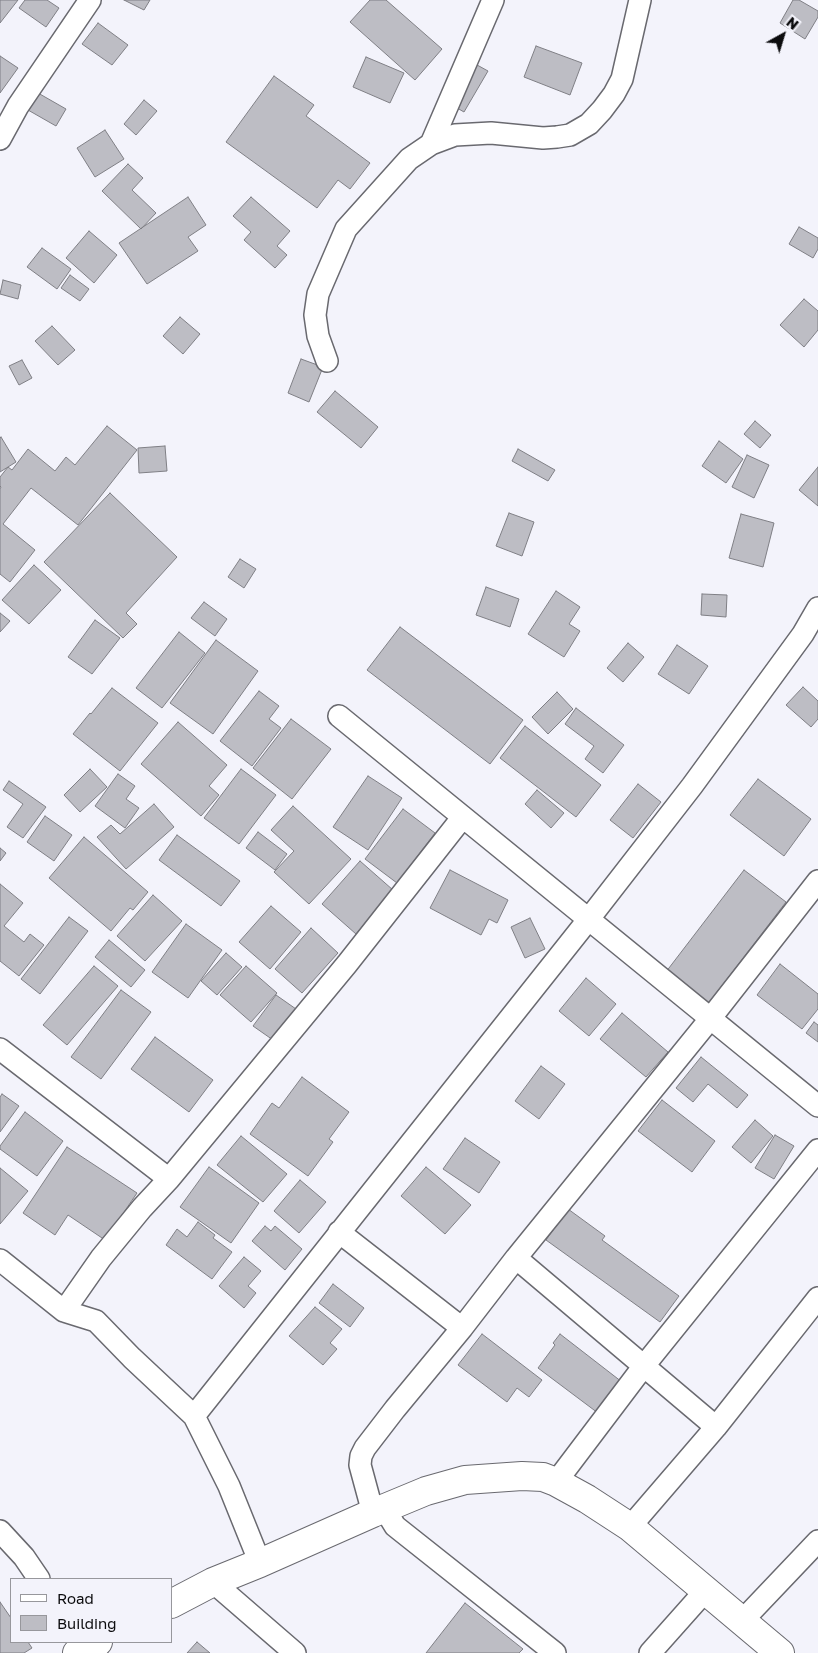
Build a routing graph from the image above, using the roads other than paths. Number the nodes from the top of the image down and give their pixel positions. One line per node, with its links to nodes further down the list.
1 (90, 0): 4 (street)
2 (492, 0): 5 (street)
3 (640, 0): 5 (street)
4 (0, 139)
5 (431, 144): 6 (street)
6 (327, 361)
7 (818, 608): 11 (street)
8 (338, 716): 9 (street)
9 (462, 818): 11 (street); 16 (street)
10 (818, 881): 12 (street)
11 (588, 920): 12 (street); 17 (street)
12 (710, 1019): 14 (street); 18 (street)
13 (0, 1049): 16 (street)
14 (818, 1106)
15 (818, 1150): 23 (street)
16 (169, 1179): 21 (street)
17 (339, 1232): 22 (street); 24 (street)
18 (516, 1258): 22 (street); 23 (street)
19 (0, 1260): 21 (street)
20 (818, 1298): 25 (street)
21 (64, 1311): 24 (street)
22 (462, 1328): 27 (street)
23 (643, 1367): 25 (street); 26 (street)
24 (194, 1416): 31 (street)
25 (716, 1427): 28 (street)
26 (556, 1482): 27 (street); 28 (street)
27 (378, 1510): 31 (street); 38 (street)
28 (630, 1527): 34 (street)
29 (0, 1531): 32 (street)
30 (818, 1541): 36 (street)
31 (260, 1564): 33 (street)
32 (38, 1578)
33 (213, 1582): 35 (street); 37 (street)
34 (706, 1590): 36 (street); 39 (street)
35 (172, 1603)
36 (742, 1620): 40 (street)
37 (295, 1653)
38 (555, 1653)
39 (650, 1653)
40 (780, 1653)

